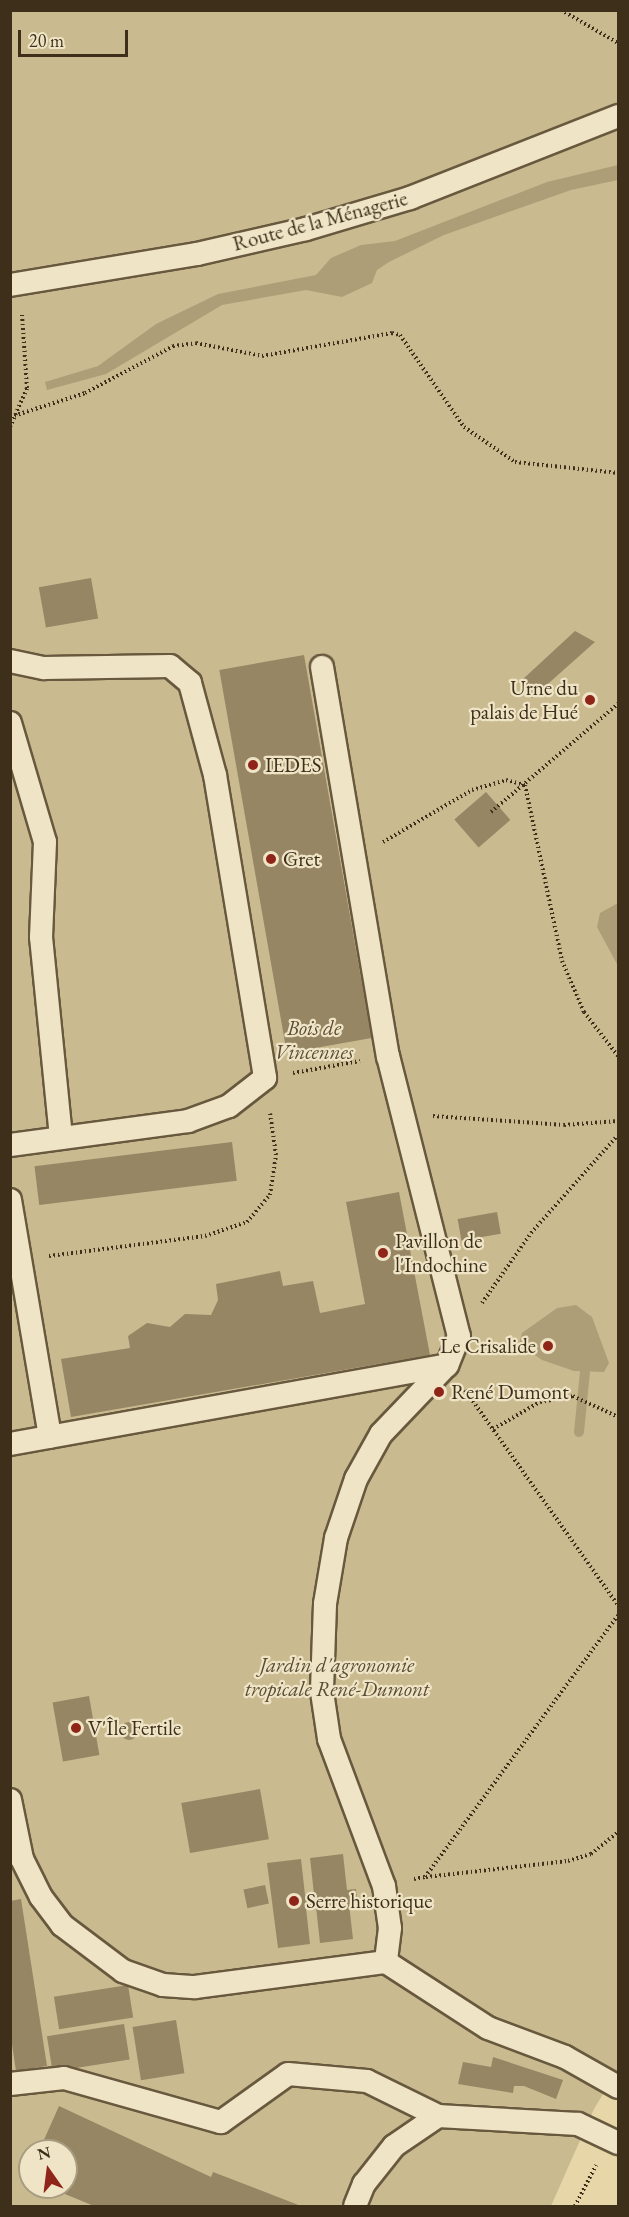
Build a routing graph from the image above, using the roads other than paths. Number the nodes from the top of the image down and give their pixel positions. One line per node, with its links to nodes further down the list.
1 (618, 116): 2 (lane, Route de la Ménagerie)
2 (15, 284)
3 (10, 661): 6 (lane)
4 (322, 667): 9 (lane)
5 (10, 723): 6 (lane)
6 (61, 1138): 7 (lane)
7 (10, 1145)
8 (10, 1200): 10 (lane)
9 (447, 1365): 10 (lane); 13 (lane)
10 (50, 1437): 11 (lane)
11 (10, 1444)
12 (10, 1800): 13 (lane)
13 (386, 1962): 15 (lane)
14 (10, 2084): 16 (lane)
15 (618, 2087)
16 (438, 2116): 17 (lane); 18 (lane)
17 (618, 2143)
18 (355, 2206)

